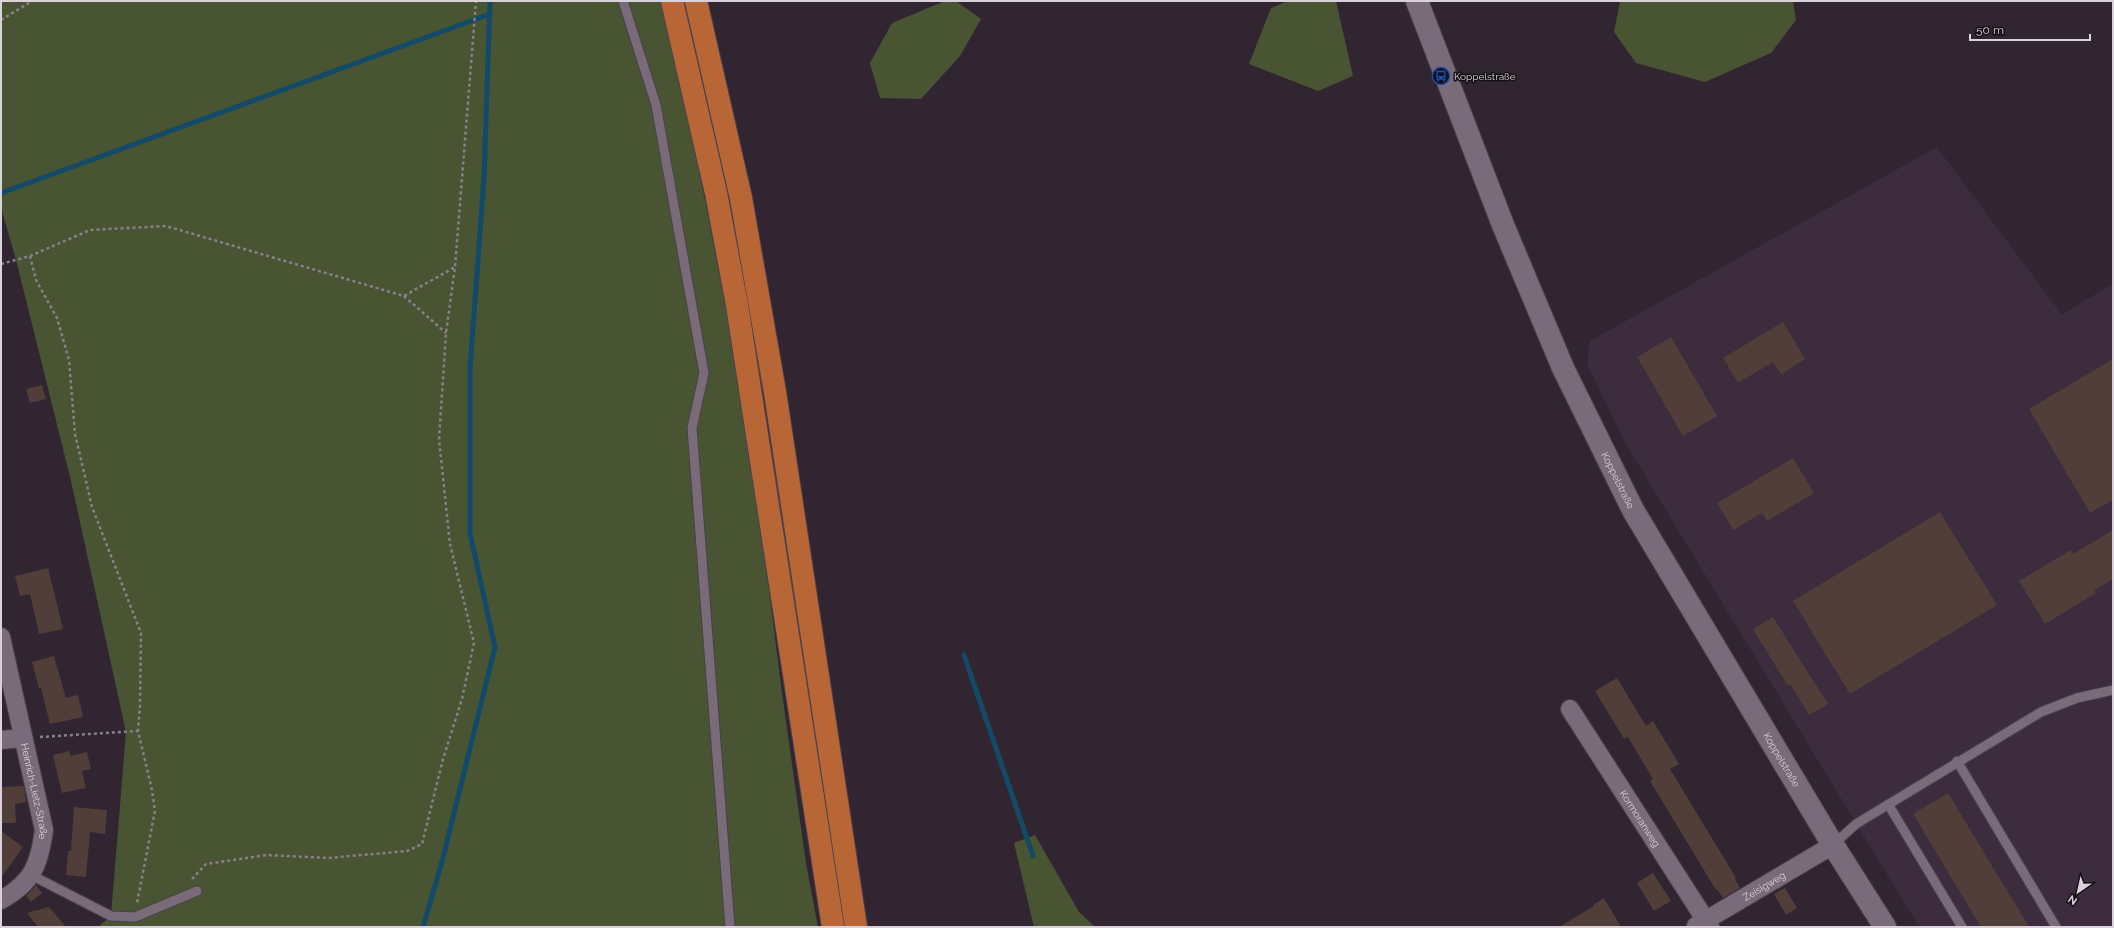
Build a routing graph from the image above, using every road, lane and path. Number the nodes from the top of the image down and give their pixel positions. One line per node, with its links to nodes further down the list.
1 (32, 1): 7 (path)
2 (476, 1): 10 (path)
3 (623, 1): 28 (lane)
4 (672, 1): 29 (highway)
5 (696, 1): 30 (highway)
6 (1420, 4): 21 (street, Koppelstraße)
7 (1, 20)
8 (30, 256): 9 (path); 11 (path); 16 (path)
9 (1, 264)
10 (455, 267): 11 (path); 12 (path)
11 (404, 296): 12 (path)
12 (446, 333): 23 (path)
13 (1, 637): 17 (street, Heinrich-Lietz-Straße)
14 (2113, 690): 19 (lane)
15 (1570, 709): 27 (street, Kormoranweg)
16 (138, 731): 17 (path); 26 (path)
17 (23, 738): 18 (street); 22 (street, Heinrich-Lietz-Straße)
18 (1, 740)
19 (1957, 761): 20 (lane); 33 (lane)
20 (1888, 804): 21 (lane); 32 (lane)
21 (1833, 845): 27 (street, Zeisigweg); 31 (street, Koppelstraße)
22 (31, 875): 25 (street, Heinrich-Lietz-Straße); 26 (lane)
23 (187, 885)
24 (197, 891): 26 (lane)
25 (1, 900)
26 (135, 917)
27 (1704, 925)
28 (730, 927)
29 (833, 927)
30 (856, 927)
31 (1885, 927)
32 (1962, 927)
33 (2056, 927)

